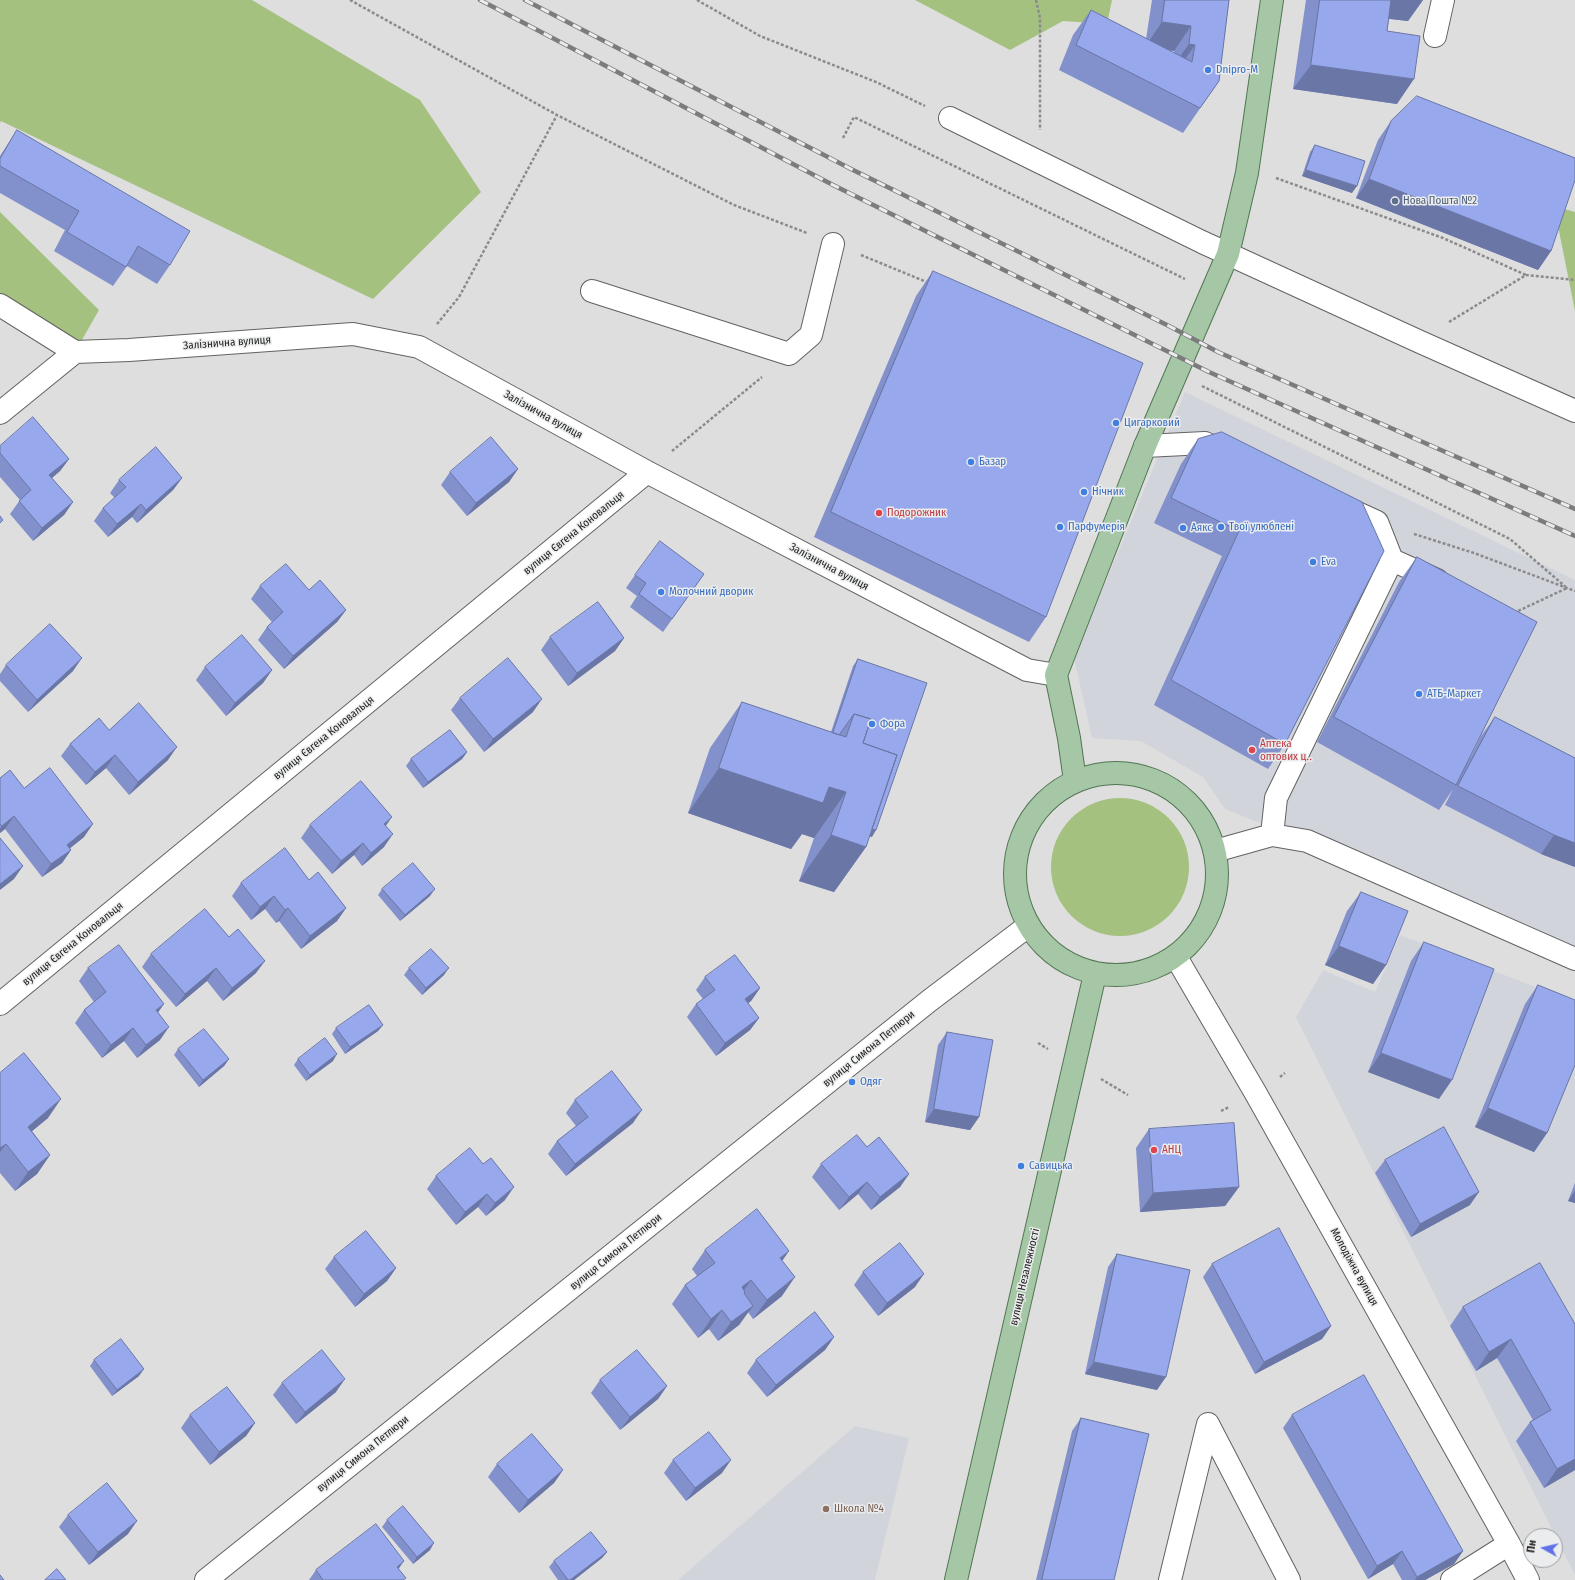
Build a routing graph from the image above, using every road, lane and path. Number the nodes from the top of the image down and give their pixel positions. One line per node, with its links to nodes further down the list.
1 (350, 0): 7 (path)
2 (697, 0): 8 (path)
3 (1036, 0): 10 (path)
4 (1272, 0): 13 (main road)
5 (1443, 0): 6 (street)
6 (1435, 36)
7 (557, 115): 12 (path); 21 (path)
8 (950, 118): 10 (street)
9 (843, 138): 16 (path)
10 (1039, 162): 13 (street)
11 (1273, 177): 14 (path)
12 (833, 244): 17 (path); 23 (street)
13 (1228, 254): 20 (street); 27 (main road)
14 (1526, 275): 15 (path); 20 (path)
15 (1575, 280)
16 (1189, 281)
17 (934, 285)
18 (592, 291): 23 (street)
19 (0, 305): 22 (street)
20 (1418, 341): 25 (street)
21 (419, 347): 22 (street, Залізнична вулиця); 29 (street, Залізнична вулиця)
22 (75, 352): 26 (street)
23 (789, 354): 29 (path)
24 (1202, 386): 33 (path)
25 (1575, 411)
26 (0, 413)
27 (1145, 446): 28 (street); 37 (main road)
28 (1241, 460)
29 (647, 472): 37 (street, Залізнична вулиця); 45 (street, вулиця Євгена Коновальця)
30 (1327, 499): 31 (street)
31 (1377, 522): 32 (street); 33 (path)
32 (1392, 560): 34 (street); 39 (street)
33 (1567, 588): 35 (path); 36 (path)
34 (1456, 589)
35 (1575, 591)
36 (1512, 614)
37 (1056, 676): 38 (main road)
38 (1075, 781): 40 (main road); 41 (main road)
39 (1272, 834): 40 (street); 43 (street)
40 (1215, 851): 42 (main road)
41 (1028, 926): 44 (main road); 47 (street, вулиця Симона Петлюри)
42 (1176, 957): 44 (main road); 46 (street, Молодіжна вулиця)
43 (1575, 959)
44 (1095, 974): 48 (main road, вулиця Незалежності)
45 (0, 1004)
46 (1509, 1544): 51 (street); 52 (street, Молодіжна вулиця)
47 (206, 1580)
48 (956, 1580)
49 (1170, 1580): 50 (street)
50 (1289, 1580)
51 (1452, 1580)
52 (1528, 1580)

